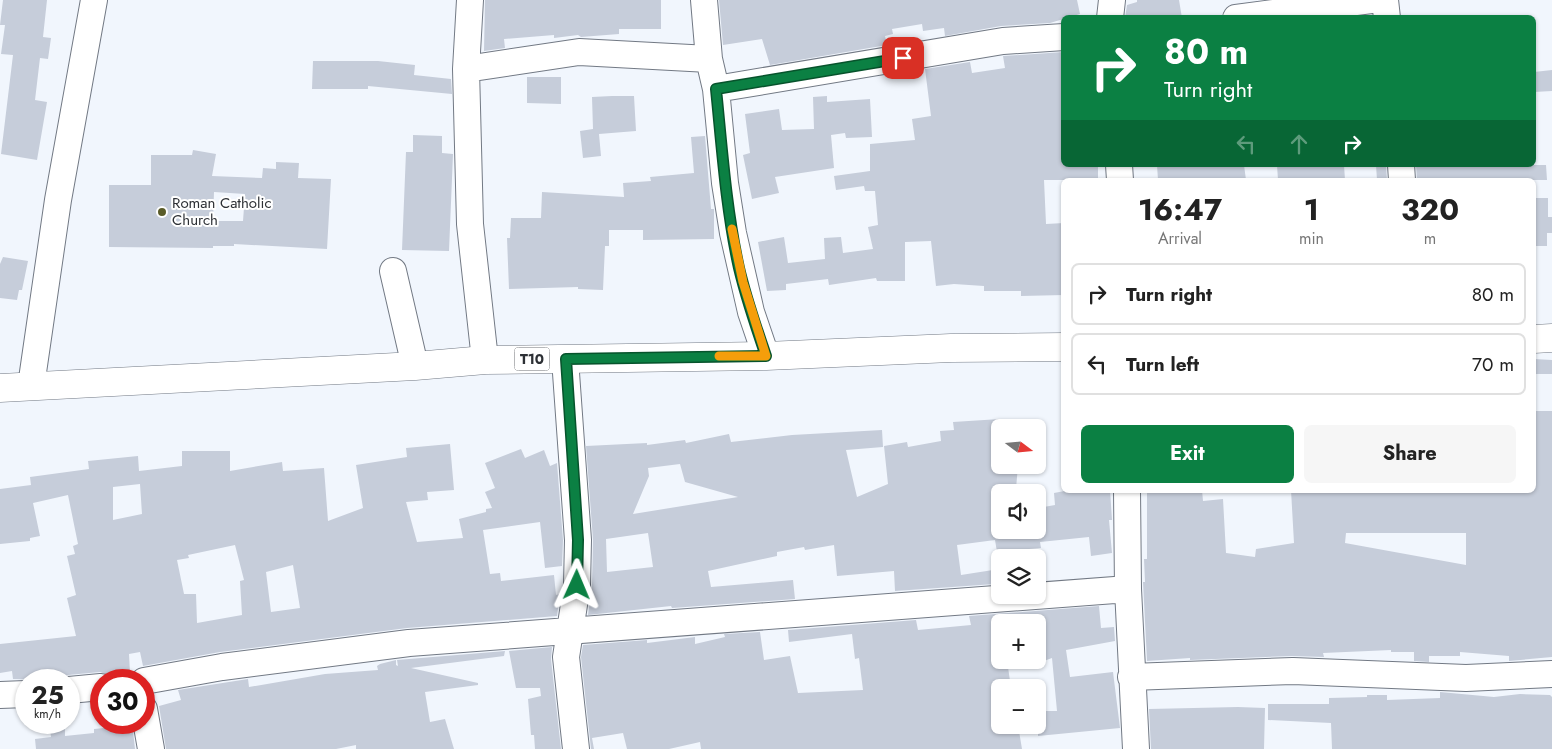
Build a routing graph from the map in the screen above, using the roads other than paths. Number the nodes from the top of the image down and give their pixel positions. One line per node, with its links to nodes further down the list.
1 (94, 0): 22 (street)
2 (470, 0): 12 (street)
3 (704, 0): 11 (street)
4 (1112, 0): 7 (street)
5 (1371, 0): 8 (street)
6 (1385, 0): 9 (street)
7 (1110, 15)
8 (1258, 15)
9 (1387, 15)
10 (1061, 38): 13 (street)
11 (709, 59): 12 (street); 13 (street)
12 (466, 69): 20 (street)
13 (716, 89): 18 (street)
14 (393, 271): 21 (street)
15 (1552, 338): 16 (highway)
16 (1536, 339)
17 (1061, 347): 18 (highway, T10)
18 (766, 356): 19 (highway, T10)
19 (566, 359): 20 (highway, T10); 26 (street)
20 (485, 360): 21 (highway, T10)
21 (415, 366): 22 (highway, T10)
22 (31, 386): 23 (highway, T10)
23 (0, 388)
24 (1127, 493): 25 (street)
25 (1128, 589): 26 (street); 28 (street)
26 (571, 630): 29 (street); 34 (street)
27 (1552, 674): 28 (street)
28 (1131, 677): 35 (street)
29 (155, 679)
30 (15, 694): 31 (street)
31 (0, 695)
32 (148, 734): 33 (street)
33 (151, 749)
34 (576, 749)
35 (1136, 749)

